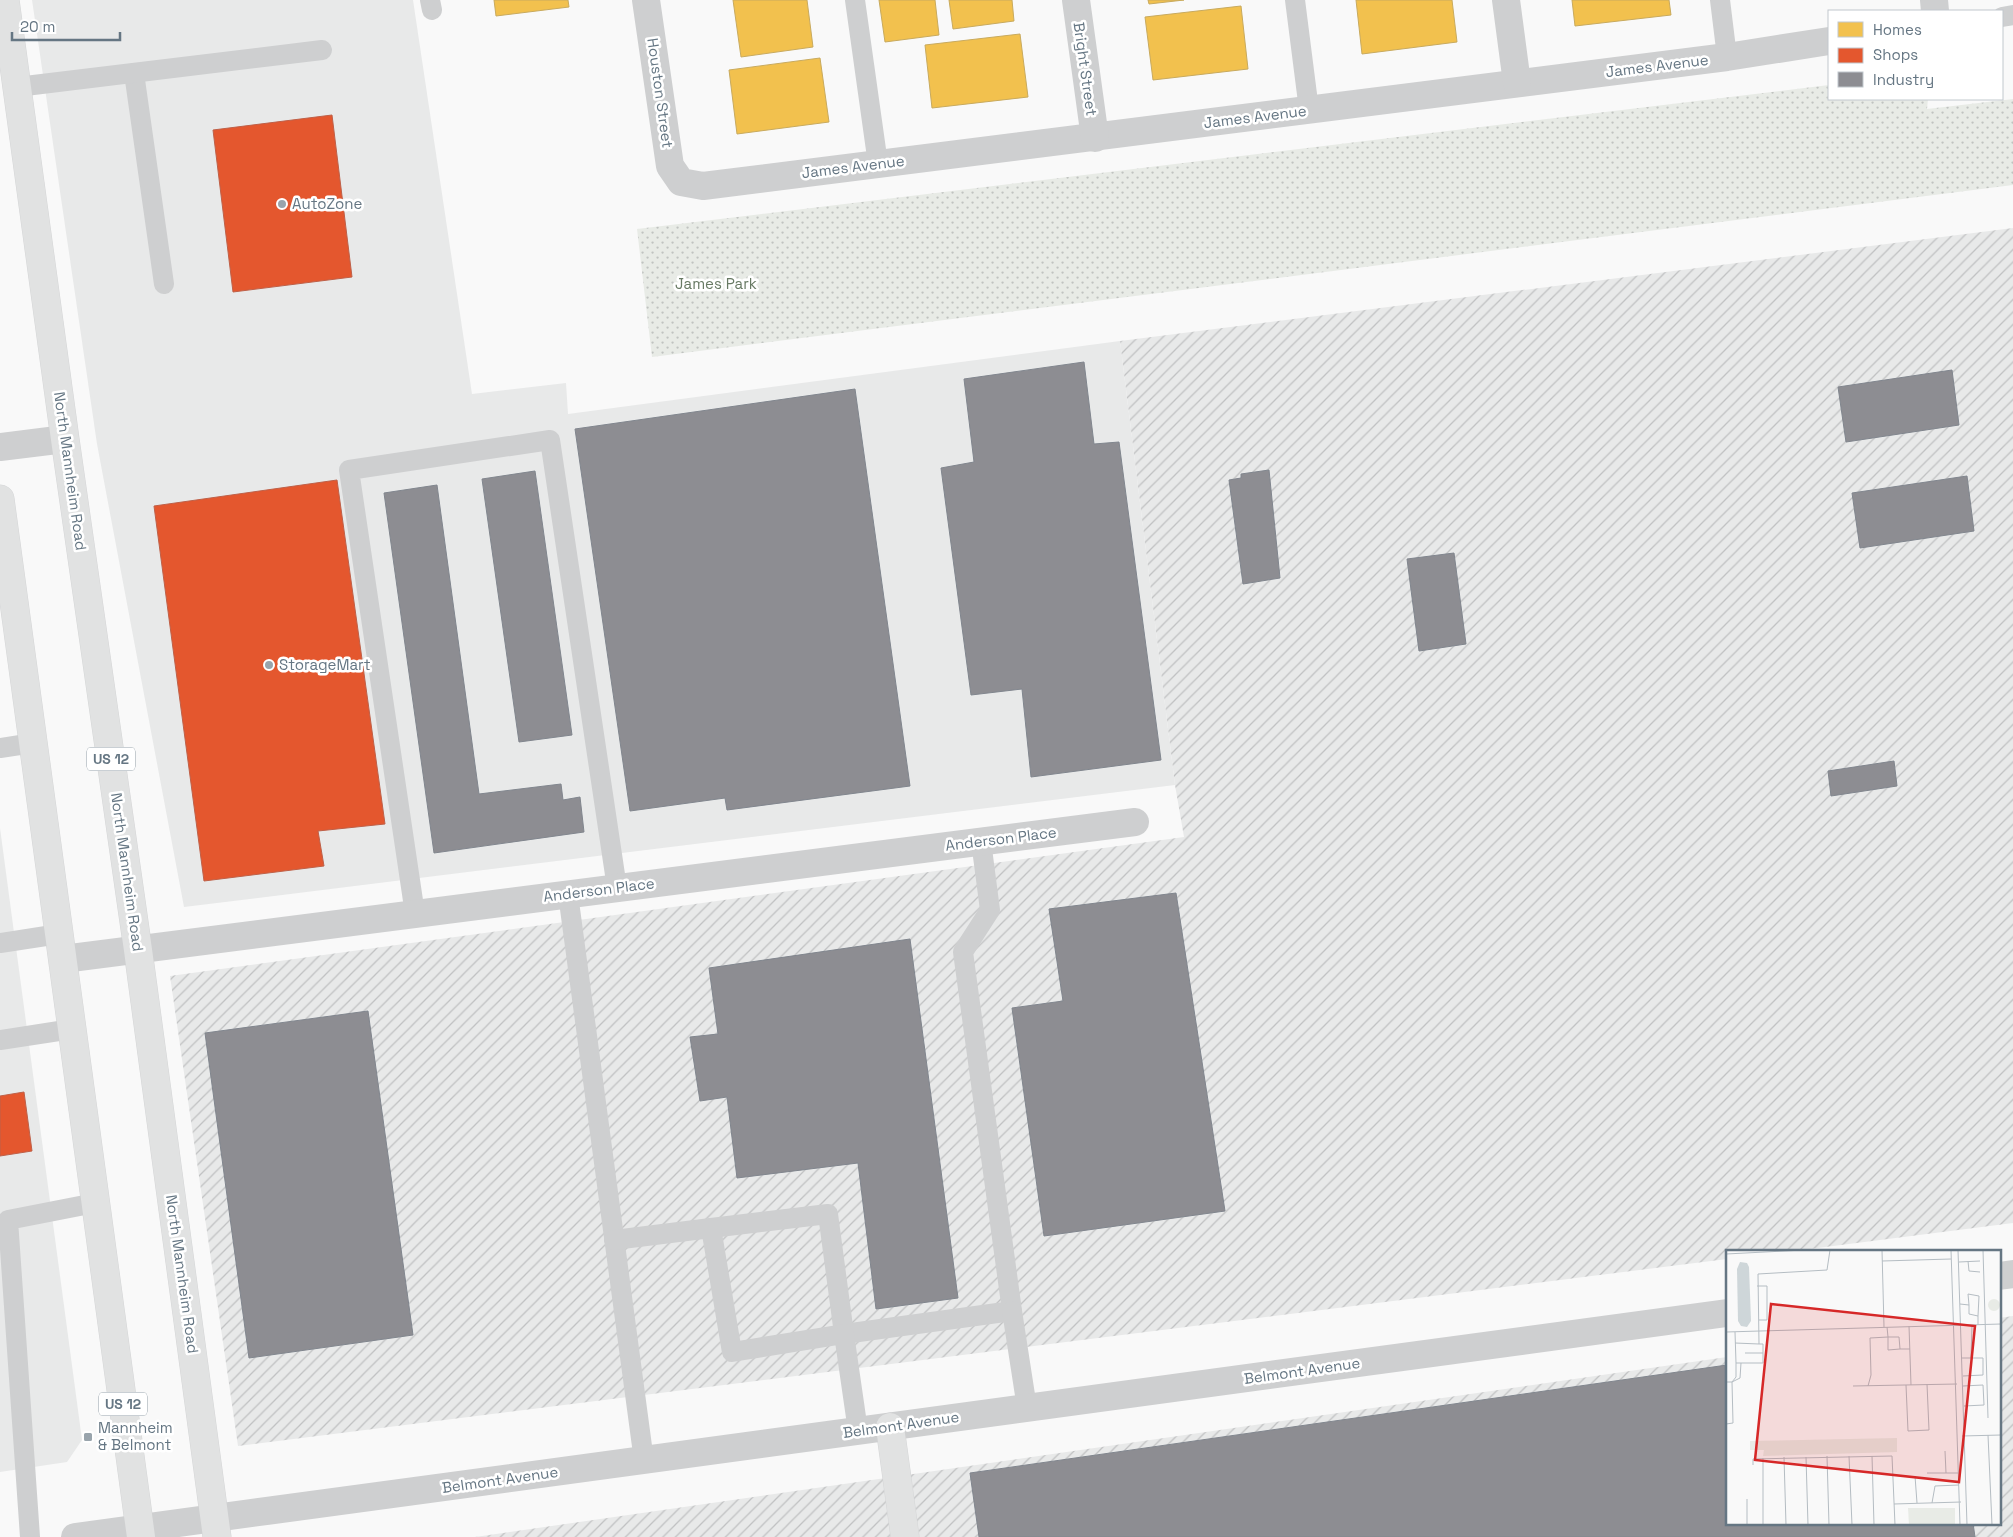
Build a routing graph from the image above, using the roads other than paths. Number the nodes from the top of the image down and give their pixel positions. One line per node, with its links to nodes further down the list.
1 (5, 0): 13 (main road, North Mannheim Road / US 12)
2 (646, 0): 17 (street, Houston Street)
3 (855, 0): 16 (lane)
4 (1076, 0): 15 (street, Bright Street)
5 (1295, 0): 14 (lane)
6 (1506, 0): 12 (street)
7 (1720, 0): 10 (lane)
8 (1828, 41): 10 (street, James Avenue)
9 (322, 50): 11 (lane)
10 (1727, 57): 12 (street, James Avenue)
11 (134, 73): 13 (lane); 18 (lane)
12 (1517, 83): 14 (street, James Avenue)
13 (17, 87): 19 (main road, North Mannheim Road / US 12)
14 (1310, 110): 15 (street, James Avenue)
15 (1095, 138): 16 (street, James Avenue)
16 (878, 164): 17 (street, James Avenue)
17 (681, 182)
18 (164, 284)
19 (65, 439): 20 (street); 31 (main road, North Mannheim Road / US 12)
20 (0, 447)
21 (0, 499): 22 (main road, US 12)
22 (33, 743): 23 (lane); 30 (main road, US 12)
23 (0, 748)
24 (1135, 822): 25 (street, Anderson Place)
25 (981, 841): 26 (street, Anderson Place); 40 (lane)
26 (617, 888): 27 (street, Anderson Place); 28 (lane)
27 (568, 894): 28 (street, Anderson Place); 37 (lane)
28 (415, 914): 31 (street, Anderson Place)
29 (0, 943): 30 (lane)
30 (61, 947): 31 (street, Anderson Place); 32 (main road, US 12)
31 (138, 950): 47 (main road, North Mannheim Road / US 12)
32 (72, 1029): 33 (lane); 34 (main road, US 12)
33 (0, 1040)
34 (96, 1203): 35 (lane); 48 (main road, US 12)
35 (4, 1221): 49 (lane)
36 (710, 1228): 37 (lane); 42 (lane); 42 (lane)
37 (614, 1240): 46 (lane)
38 (2013, 1274): 39 (street)
39 (2000, 1276)
40 (1012, 1311): 42 (lane); 43 (lane)
41 (1726, 1313): 43 (street, Belmont Avenue)
42 (844, 1334): 45 (lane)
43 (1027, 1408): 44 (street, Belmont Avenue)
44 (890, 1427): 45 (street, Belmont Avenue); 51 (main road)
45 (858, 1431): 46 (street, Belmont Avenue)
46 (644, 1461): 47 (street, Belmont Avenue)
47 (216, 1528): 48 (street, Belmont Avenue)
48 (141, 1533): 50 (street, Belmont Avenue)
49 (30, 1537)
50 (75, 1537)
51 (905, 1537)

